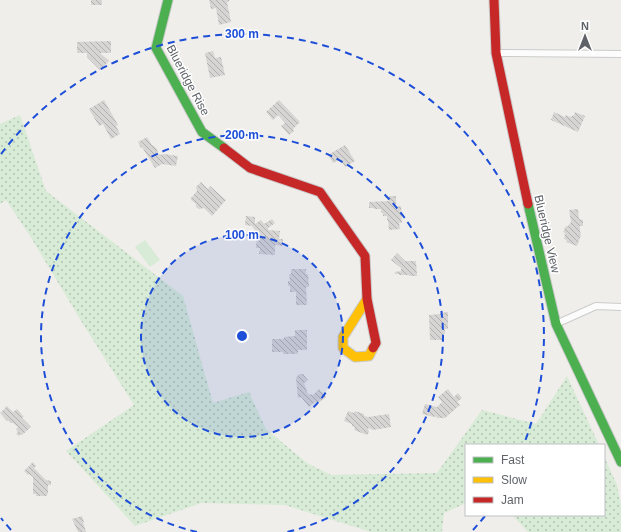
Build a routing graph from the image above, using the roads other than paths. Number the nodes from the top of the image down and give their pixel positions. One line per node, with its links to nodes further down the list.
1 (168, 0): 5 (street, Blueridge Rise)
2 (494, 0): 3 (street, Blueridge View)
3 (496, 53): 4 (street); 7 (street, Blueridge View)
4 (621, 54)
5 (367, 299): 5 (street, Blueridge Rise)
6 (621, 307): 7 (street)
7 (556, 324): 8 (street, Blueridge View)
8 (621, 462)

